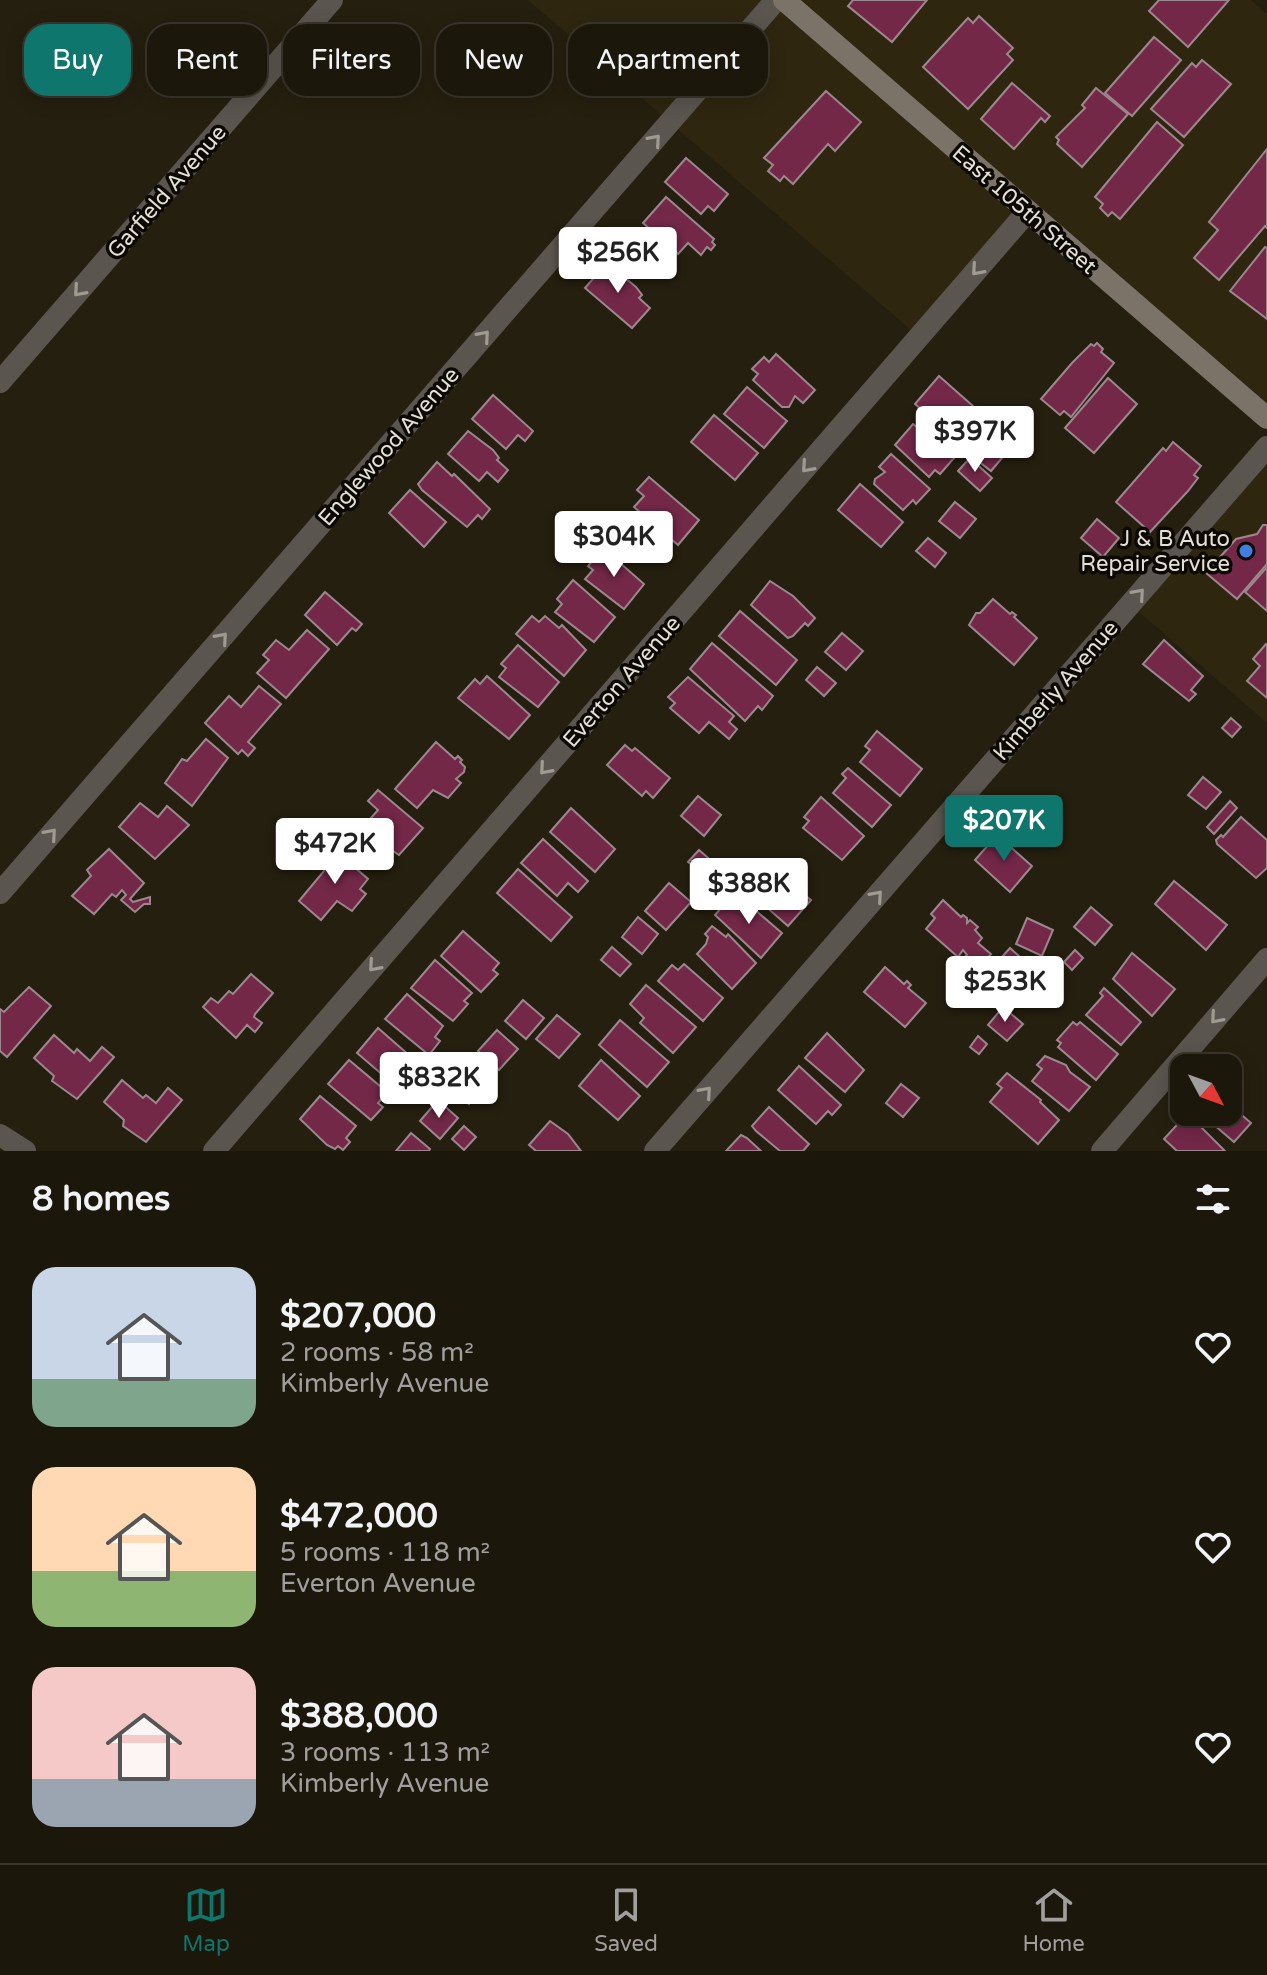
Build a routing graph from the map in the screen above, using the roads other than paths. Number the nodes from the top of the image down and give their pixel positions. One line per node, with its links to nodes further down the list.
1 (332, 0): 5 (street, Garfield Avenue, one-way to 5)
2 (776, 0): 8 (street, Englewood Avenue, one-way to 2)
3 (784, 0): 4 (main road, East 105th Street)
4 (1028, 211): 6 (main road, East 105th Street); 12 (street, Everton Avenue, one-way to 12)
5 (0, 382)
6 (1267, 418)
7 (1267, 447): 13 (street, Kimberly Avenue, one-way to 7)
8 (0, 893)
9 (1267, 959): 14 (street, one-way to 14)
10 (0, 1135): 11 (street)
11 (25, 1151)
12 (214, 1151)
13 (655, 1151)
14 (1102, 1151)

